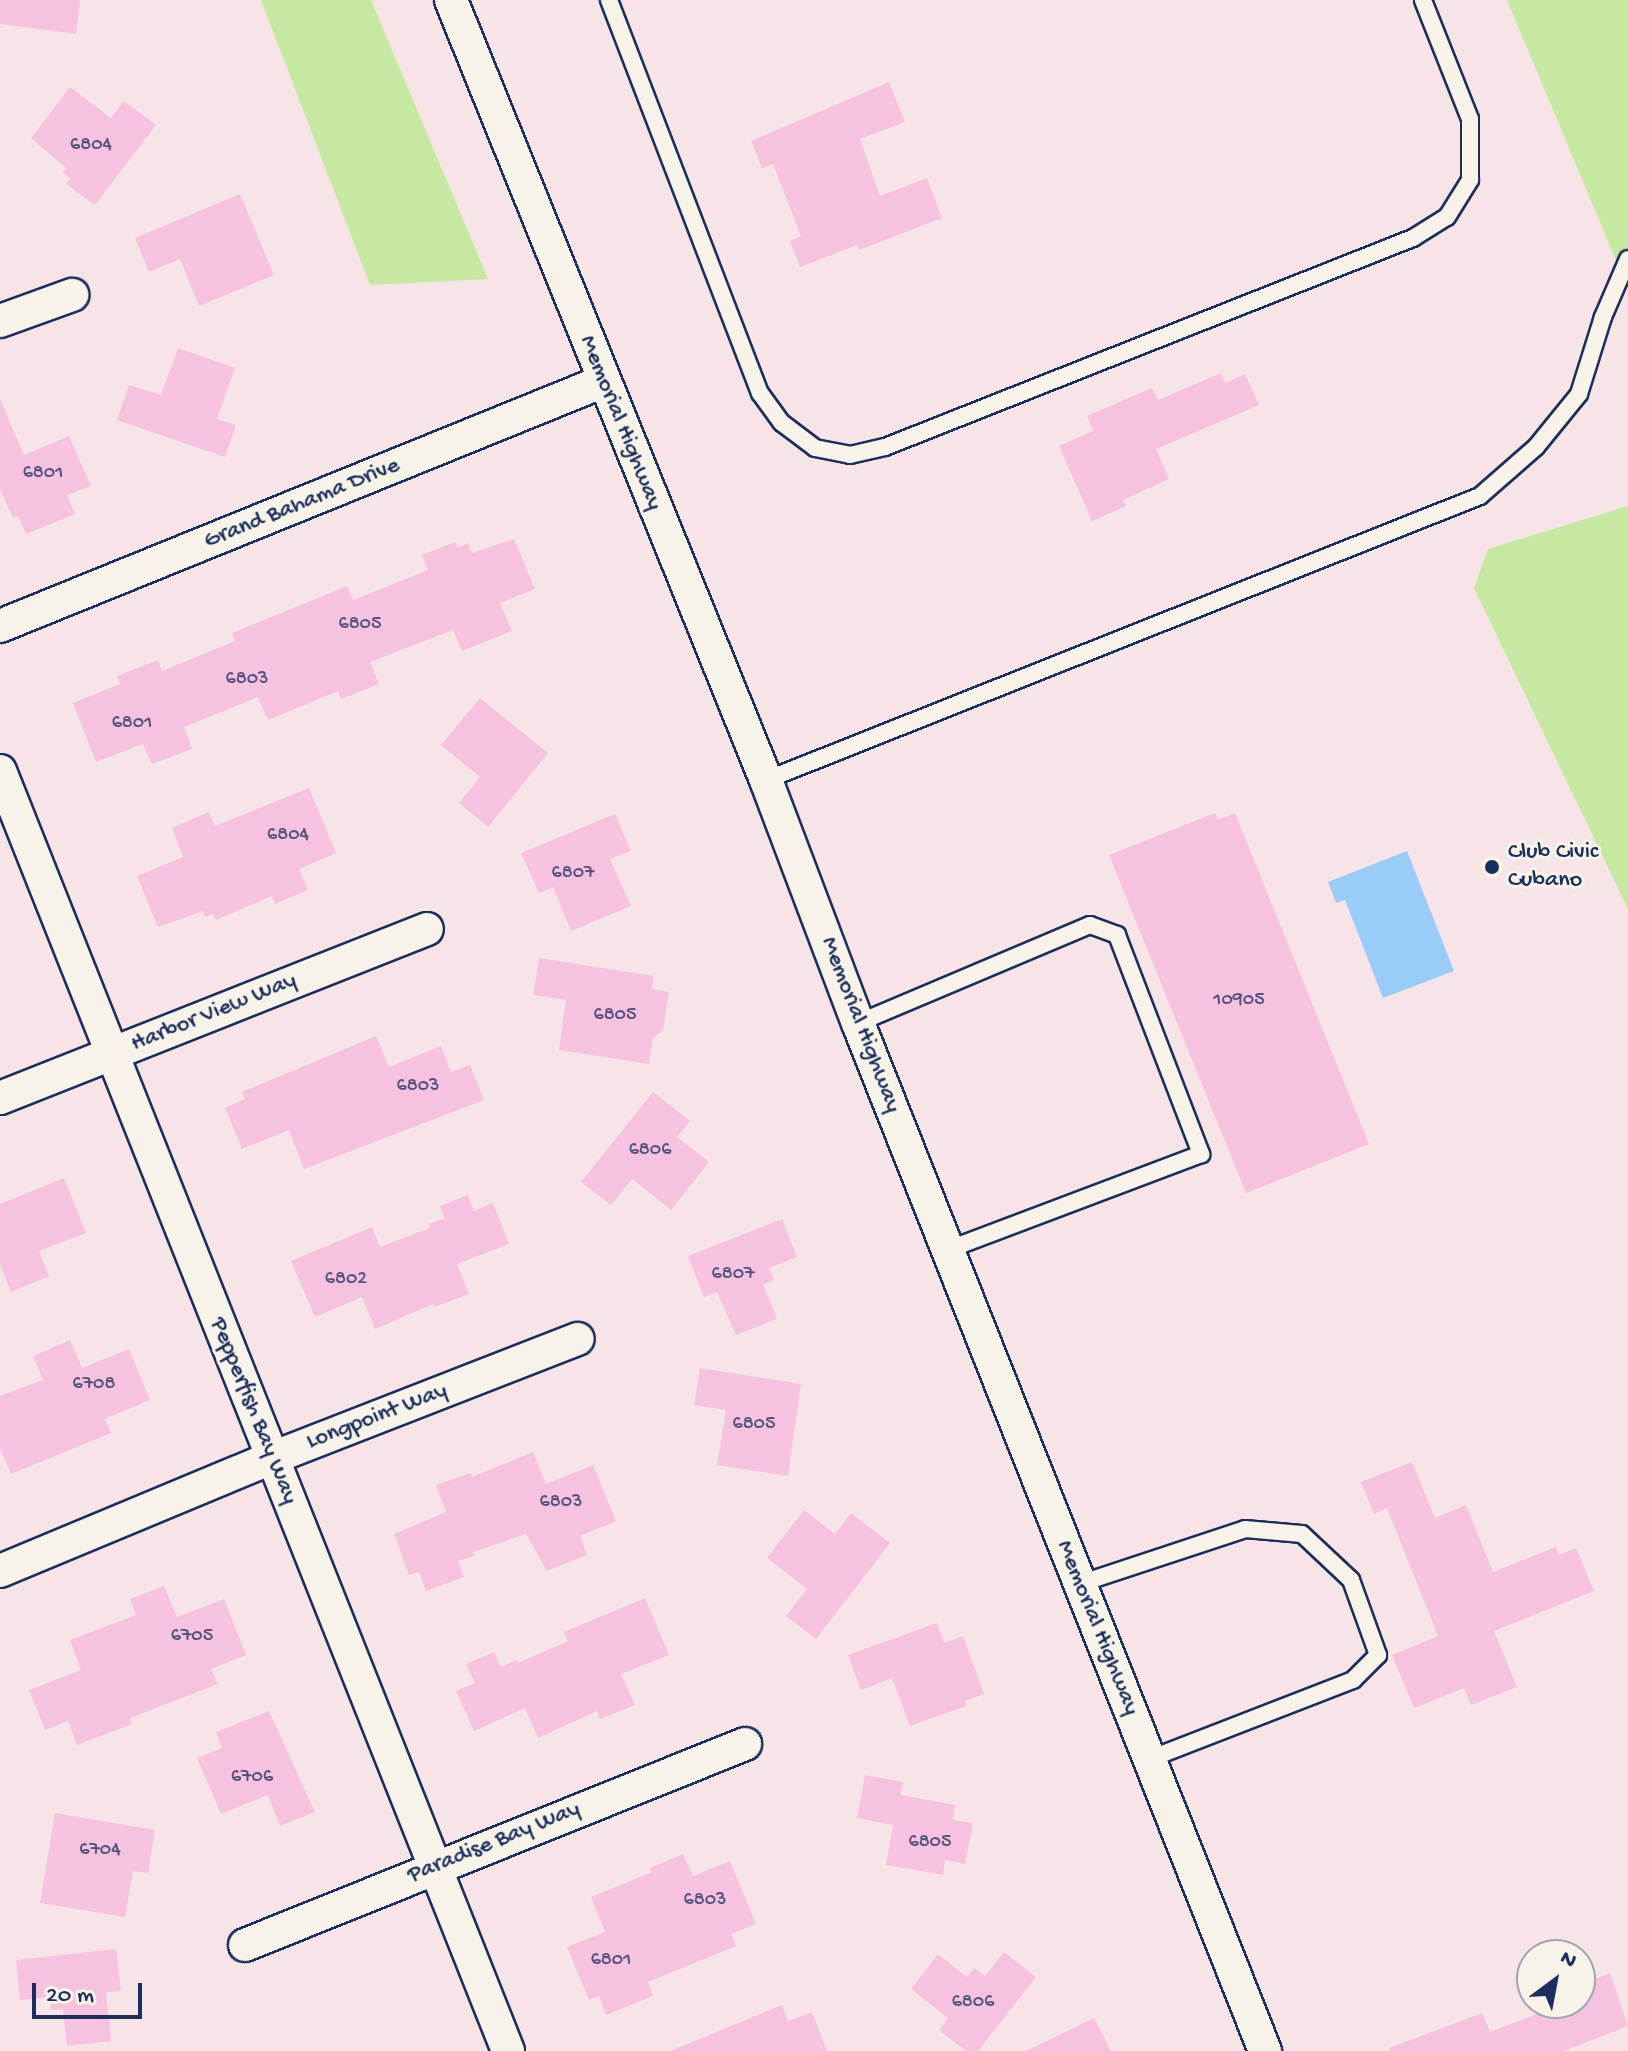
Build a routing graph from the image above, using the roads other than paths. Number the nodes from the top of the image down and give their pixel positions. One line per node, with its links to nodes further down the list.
1 (451, 0): 7 (street, Memorial Highway)
2 (609, 0): 3 (lane)
3 (1423, 0)
4 (1628, 259): 10 (lane)
5 (72, 295): 6 (street)
6 (0, 321)
7 (604, 381): 8 (street, Grand Bahama Drive); 10 (street, Memorial Highway)
8 (0, 626)
9 (0, 771): 13 (street, Pepperfish Bay Way)
10 (766, 780): 12 (street, Memorial Highway)
11 (427, 929): 13 (street, Harbor View Way)
12 (858, 1023): 15 (street, Memorial Highway); 15 (lane)
13 (112, 1054): 14 (street, Harbor View Way); 17 (street, Pepperfish Bay Way)
14 (0, 1098)
15 (947, 1250): 19 (street, Memorial Highway)
16 (578, 1339): 17 (street, Longpoint Way)
17 (272, 1458): 18 (street, Longpoint Way); 22 (street, Pepperfish Bay Way)
18 (0, 1571)
19 (1079, 1584): 21 (street, Memorial Highway); 21 (lane)
20 (745, 1744): 22 (street, Paradise Bay Way)
21 (1149, 1759): 25 (street, Memorial Highway)
22 (434, 1866): 23 (street, Paradise Bay Way); 24 (street, Pepperfish Bay Way)
23 (245, 1945)
24 (508, 2051)
25 (1265, 2051)

